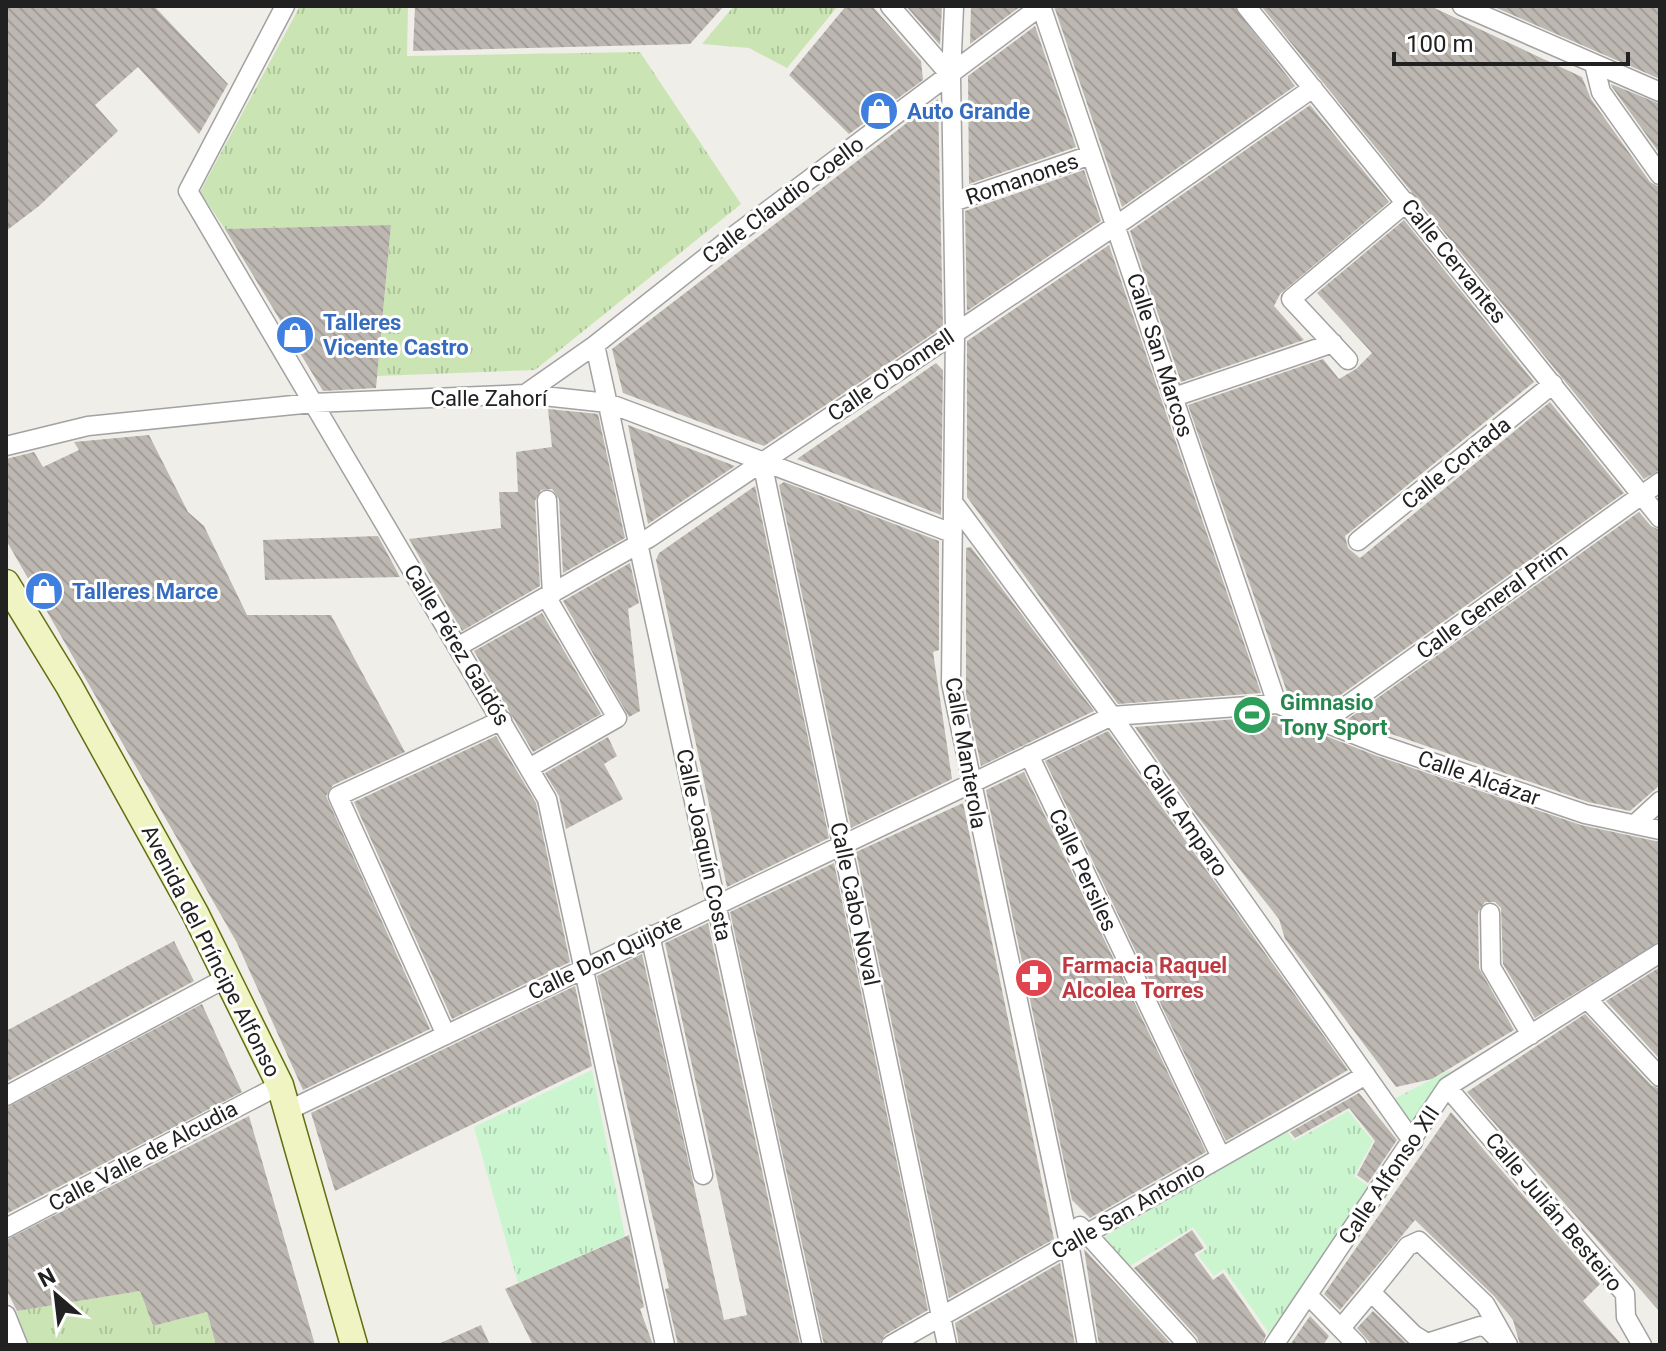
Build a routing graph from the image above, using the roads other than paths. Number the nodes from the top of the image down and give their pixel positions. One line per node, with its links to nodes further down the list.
1 (285, 6): 23 (street, Calle Pérez Galdós)
2 (890, 6): 8 (street)
3 (954, 6): 8 (street, Calle Manterola)
4 (1041, 6): 8 (street, Calle Claudio Coello); 11 (street, Calle San Marcos)
5 (1246, 6): 9 (street, Calle Cervantes)
6 (1462, 6): 7 (street)
7 (1594, 64): 10 (street); 12 (street)
8 (951, 76): 13 (street, Calle Manterola); 18 (street, Calle Claudio Coello)
9 (1313, 88): 14 (street, Calle Cervantes); 15 (street, Calle O'Donnell)
10 (1660, 92)
11 (1091, 155): 13 (street, Romanones); 15 (street, Calle San Marcos)
12 (1660, 175)
13 (953, 202): 16 (street, Calle Manterola)
14 (1407, 202): 17 (street); 20 (street, Calle Cervantes)
15 (1118, 224): 16 (street, Calle O'Donnell); 22 (street, Calle San Marcos)
16 (955, 333): 26 (street, Calle O'Donnell); 30 (street, Calle Manterola)
17 (1333, 343): 19 (street); 22 (street)
18 (595, 345): 21 (street, Calle Claudio Coello); 24 (street, Calle Joaquín Costa)
19 (1348, 360)
20 (1553, 384): 28 (street, Calle Cervantes); 33 (street, Calle Cortada)
21 (525, 394): 23 (street, Calle Zahorí); 24 (street, Calle Zahorí)
22 (1174, 397): 38 (street, Calle San Marcos)
23 (313, 403): 25 (street, Calle Zahorí); 37 (street, Calle Pérez Galdós)
24 (608, 403): 26 (street, Calle Zahorí); 34 (street, Calle Joaquín Costa)
25 (6, 446)
26 (764, 461): 32 (street, Calle Zahorí); 34 (street, Calle O'Donnell); 48 (street, Calle Cabo Noval)
27 (1660, 482): 28 (street, Calle General Prim)
28 (1641, 495): 31 (street, Calle Cervantes); 41 (street, Calle General Prim)
29 (547, 500): 36 (street)
30 (953, 502): 32 (street, Calle Manterola); 39 (street, Calle Amparo)
31 (1660, 518)
32 (952, 533): 44 (street, Calle Manterola)
33 (1358, 541)
34 (639, 544): 36 (street, Calle O'Donnell); 49 (street, Calle Joaquín Costa)
35 (6, 583): 54 (street, Avenida del Príncipe Alfonso)
36 (550, 596): 37 (street, Calle O'Donnell); 43 (street)
37 (459, 646): 40 (street, Calle Pérez Galdós)
38 (1277, 704): 39 (street, Calle Alcázar); 41 (street, Calle Alcázar)
39 (1112, 716): 42 (street, Calle Don Quijote); 58 (street, Calle Amparo)
40 (502, 720): 43 (street, Calle Pérez Galdós); 56 (street)
41 (1325, 721): 46 (street, Calle Alcázar)
42 (1029, 755): 44 (street, Calle Don Quijote); 65 (street, Calle Persiles)
43 (529, 768): 53 (street, Calle Pérez Galdós)
44 (970, 782): 48 (street, Calle Don Quijote); 67 (street, Calle Manterola)
45 (1660, 801): 46 (street)
46 (1635, 824): 47 (street, Calle Alcázar)
47 (1660, 830)
48 (842, 845): 49 (street, Calle Don Quijote); 74 (street, Calle Cabo Noval)
49 (717, 902): 51 (street, Calle Don Quijote); 79 (street, Calle Joaquín Costa)
50 (1490, 913): 57 (street)
51 (650, 935): 53 (street, Calle Don Quijote); 66 (street)
52 (1660, 953): 55 (street, Calle Alfonso XII)
53 (581, 970): 56 (street, Calle Don Quijote); 78 (street, Calle Pérez Galdós)
54 (228, 977): 60 (street, Avenida del Príncipe Alfonso); 62 (street)
55 (1588, 1000): 57 (street, Calle Alfonso XII); 59 (street)
56 (446, 1035): 63 (street, Calle Don Quijote)
57 (1531, 1035): 61 (street, Calle Alfonso XII)
58 (1366, 1075): 64 (street, Calle Amparo); 65 (street, Calle San Antonio)
59 (1660, 1077)
60 (280, 1085): 63 (street, Avenida del Príncipe Alfonso); 68 (street, Calle Valle de Alcudia)
61 (1447, 1087): 64 (street, Calle Alfonso XII); 87 (street, Calle Julián Besteiro)
62 (6, 1096)
63 (289, 1110): 77 (street, Avenida del Príncipe Alfonso)
64 (1413, 1142): 72 (street, Calle Alfonso XII)
65 (1221, 1157): 69 (street, Calle San Antonio)
66 (703, 1175)
67 (1061, 1205): 69 (street); 70 (street, Calle Manterola)
68 (6, 1228)
69 (1086, 1233): 70 (street, Calle San Antonio); 83 (street)
70 (1069, 1243): 74 (street, Calle San Antonio); 82 (street, Calle Manterola)
71 (1371, 1292): 75 (street); 86 (street); 86 (street)
72 (1308, 1295): 75 (street); 84 (street, Calle Alfonso XII)
73 (6, 1315): 76 (street)
74 (941, 1316): 80 (street, Calle San Antonio); 81 (street, Calle Cabo Noval)
75 (1341, 1328): 85 (street)
76 (18, 1345)
77 (354, 1345)
78 (665, 1345)
79 (812, 1345)
80 (891, 1345)
81 (947, 1345)
82 (1087, 1345)
83 (1188, 1345)
84 (1274, 1345)
85 (1357, 1345)
86 (1506, 1345)
87 (1642, 1345)

